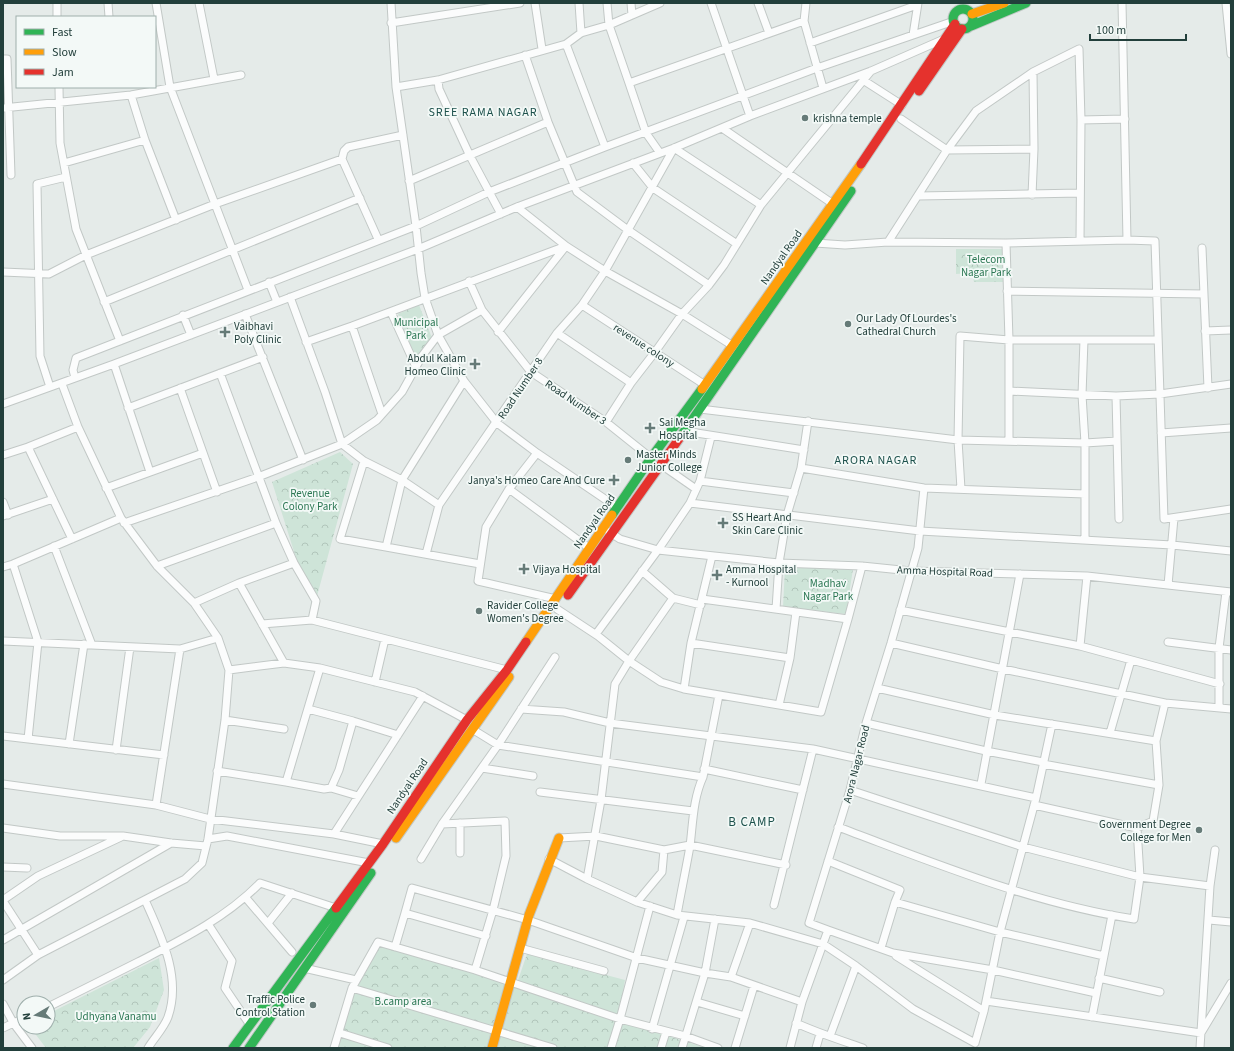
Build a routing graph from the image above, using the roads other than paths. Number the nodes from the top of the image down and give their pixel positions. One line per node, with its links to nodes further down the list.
1 (57, 3): 22 (street)
2 (108, 3): 23 (street)
3 (156, 3): 32 (street)
4 (199, 3): 44 (street)
5 (391, 3): 25 (street)
6 (520, 3): 25 (street)
7 (535, 3): 36 (street)
8 (579, 3): 28 (street)
9 (607, 3): 26 (street)
10 (631, 3): 21 (street)
11 (660, 3): 21 (street)
12 (711, 3): 35 (street)
13 (758, 3): 29 (street)
14 (806, 3): 24 (street)
15 (1004, 3): 20 (main road)
16 (1026, 3): 27 (main road)
17 (1122, 3): 59 (street)
18 (1226, 3): 37 (street)
19 (918, 4): 30 (street); 33 (street)
20 (969, 9): 27 (main road); 27 (main road)
21 (632, 15): 26 (street)
22 (57, 16)
23 (109, 16)
24 (804, 21): 29 (street); 33 (street)
25 (391, 23): 49 (street)
26 (609, 25): 28 (street); 47 (street)
27 (960, 25): 30 (street); 31 (main road, Nandyal Road); 58 (main road, Nandyal Road)
28 (581, 33): 34 (street)
29 (769, 33): 35 (street)
30 (912, 35): 40 (street)
31 (944, 39): 41 (street); 55 (main road, Nandyal Road)
32 (158, 43): 48 (street)
33 (810, 43): 40 (street)
34 (566, 44): 36 (street); 66 (street)
35 (727, 48): 47 (street); 53 (street)
36 (542, 49): 38 (street)
37 (1231, 54)
38 (525, 55): 45 (street); 61 (street)
39 (3, 59): 56 (street)
40 (817, 68): 51 (street); 53 (street)
41 (871, 71): 46 (street); 51 (street)
42 (1033, 72): 60 (street); 68 (street); 69 (street)
43 (241, 75): 44 (street)
44 (214, 79): 48 (street)
45 (438, 80): 49 (street); 71 (street)
46 (863, 80): 55 (street); 76 (street)
47 (629, 83): 63 (street)
48 (170, 87): 52 (street); 87 (street)
49 (396, 87): 64 (street)
50 (59, 88): 54 (street)
51 (822, 88): 57 (street)
52 (131, 95): 54 (street); 65 (street)
53 (744, 96): 57 (street); 63 (street)
54 (59, 103): 56 (street); 73 (street)
55 (902, 105): 88 (main road, Nandyal Road)
56 (5, 108): 77 (street)
57 (750, 116): 62 (street)
58 (901, 119): 69 (street); 101 (main road, Nandyal Road)
59 (1124, 119): 60 (street); 96 (street)
60 (1081, 120): 83 (street)
61 (548, 122): 71 (street); 74 (street)
62 (722, 128): 67 (street); 76 (street)
63 (646, 133): 66 (street); 70 (street)
64 (403, 135): 72 (street); 79 (street)
65 (144, 140): 73 (street); 92 (street)
66 (605, 147): 74 (street)
67 (674, 148): 70 (street); 81 (street, Road Number 8); 89 (street)
68 (1034, 149): 69 (street); 84 (street)
69 (947, 150): 85 (street)
70 (660, 153): 75 (street)
71 (470, 156): 79 (street); 82 (street)
72 (342, 159): 86 (street); 87 (street)
73 (64, 163): 78 (street)
74 (564, 163): 80 (street); 82 (street)
75 (633, 164): 80 (street); 81 (street)
76 (786, 173): 88 (street); 89 (street)
77 (11, 175)
78 (66, 177): 106 (street); 109 (street)
79 (410, 181): 93 (street)
80 (574, 186): 90 (street); 94 (street)
81 (653, 188): 94 (street, Road Number 8); 100 (street)
82 (489, 192): 91 (street); 93 (street)
83 (1080, 193): 84 (street); 97 (street)
84 (1032, 195): 85 (street)
85 (918, 196): 98 (street)
86 (360, 198): 95 (street); 104 (street)
87 (216, 204): 92 (street); 104 (street)
88 (833, 204): 139 (main road, Nandyal Road)
89 (762, 205): 100 (street)
90 (517, 206): 91 (street); 102 (street)
91 (501, 214): 105 (street)
92 (176, 220): 106 (street)
93 (416, 226): 95 (street); 105 (street)
94 (628, 230): 107 (street, Road Number 8); 112 (street)
95 (378, 239): 111 (street)
96 (1127, 240): 97 (street); 115 (street)
97 (1080, 241): 99 (street)
98 (888, 242): 99 (street); 101 (street)
99 (1006, 243): 114 (street)
100 (737, 244): 112 (street)
101 (815, 244): 161 (main road, Nandyal Road)
102 (566, 246): 107 (street); 110 (street); 130 (street)
103 (1202, 248): 116 (street)
104 (233, 249): 113 (street); 119 (street)
105 (418, 249): 117 (street); 118 (street)
106 (86, 255): 109 (street); 119 (street)
107 (605, 271): 121 (street, Road Number 8); 125 (street)
108 (3, 272): 109 (street)
109 (38, 273): 152 (street)
110 (469, 281): 118 (street); 122 (street, Road Number 3)
111 (269, 282): 113 (street); 120 (street)
112 (710, 285): 125 (street)
113 (248, 290): 126 (street)
114 (1007, 291): 115 (street); 134 (street)
115 (1157, 293): 116 (street); 136 (street)
116 (1204, 294): 129 (street)
117 (290, 297): 120 (street); 138 (street)
118 (425, 298): 123 (street); 133 (street)
119 (104, 302): 137 (street)
120 (277, 302): 124 (street)
121 (582, 305): 131 (street, Road Number 8); 140 (street, revenue colony)
122 (482, 310): 130 (street, Road Number 3); 133 (street)
123 (391, 312): 127 (street); 143 (street)
124 (245, 314): 132 (street); 141 (street)
125 (682, 314): 139 (street); 140 (street)
126 (183, 315): 132 (street); 137 (street)
127 (352, 326): 138 (street); 162 (street)
128 (1231, 330): 129 (street)
129 (1205, 331): 154 (street)
130 (498, 332): 144 (street, Road Number 3)
131 (557, 333): 144 (street, Road Number 8); 148 (street)
132 (191, 335): 142 (street)
133 (438, 335): 143 (street); 147 (street)
134 (1009, 340): 135 (street); 155 (street); 171 (street)
135 (1084, 340): 136 (street); 157 (street)
136 (1158, 340): 156 (street)
137 (120, 341): 146 (street)
138 (306, 342): 175 (street)
139 (732, 346): 151 (main road, Nandyal Road)
140 (655, 352): 148 (street); 151 (street, revenue colony)
141 (263, 358): 145 (street); 182 (street)
142 (114, 364): 146 (street); 160 (street)
143 (416, 367): 162 (street)
144 (531, 372): 164 (street, Road Number 3); 165 (street, Road Number 8)
145 (220, 373): 153 (street); 187 (street)
146 (75, 378): 149 (street)
147 (464, 381): 165 (street); 188 (street)
148 (631, 383): 164 (street)
149 (62, 384): 152 (street); 166 (street)
150 (1231, 384): 154 (street)
151 (705, 385): 181 (main road, Nandyal Road)
152 (50, 388): 159 (street)
153 (180, 388): 160 (street); 178 (street)
154 (1208, 388): 156 (street)
155 (1009, 391): 157 (street); 172 (street)
156 (1160, 394): 158 (street); 169 (street)
157 (1082, 395): 158 (street); 174 (street)
158 (1116, 396): 173 (street)
159 (3, 404)
160 (128, 408): 186 (street)
161 (700, 409): 163 (street); 168 (main road, Nandyal Road)
162 (382, 414): 175 (street)
163 (808, 421): 171 (street); 177 (street)
164 (606, 422): 181 (street, Road Number 3)
165 (497, 423): 179 (street); 201 (street, Road Number 8)
166 (78, 427): 176 (street); 190 (street)
167 (1231, 428): 169 (street)
168 (684, 432): 170 (street); 184 (main road, Nandyal Road)
169 (1161, 433): 206 (street)
170 (711, 437): 177 (street); 189 (street)
171 (958, 440): 172 (street); 194 (street)
172 (1008, 441): 174 (street)
173 (1117, 441): 174 (street); 207 (street)
174 (1085, 443): 197 (street)
175 (342, 444): 182 (street); 183 (street)
176 (28, 447): 180 (street); 198 (street)
177 (804, 450): 185 (street)
178 (203, 453): 186 (street); 195 (street)
179 (536, 453): 192 (street); 202 (street)
180 (3, 456)
181 (651, 458): 202 (main road, Nandyal Road)
182 (303, 460): 187 (street)
183 (364, 461): 188 (street); 216 (street)
184 (660, 464): 193 (street); 210 (main road, Nandyal Road)
185 (801, 468): 191 (street); 196 (street)
186 (150, 472): 190 (street)
187 (258, 477): 195 (street); 209 (street)
188 (402, 480): 201 (street); 216 (street)
189 (700, 481): 193 (street); 196 (street)
190 (106, 488): 208 (street)
191 (924, 488): 194 (street); 211 (street, Arora Nagar Road)
192 (509, 489): 217 (street); 225 (street)
193 (696, 489): 200 (street)
194 (961, 489): 197 (street)
195 (217, 492): 208 (street)
196 (794, 493): 204 (street)
197 (1085, 494): 213 (street)
198 (53, 499): 205 (street); 212 (street)
199 (3, 502): 205 (street)
200 (690, 503): 204 (street); 218 (street)
201 (439, 505): 220 (street, Road Number 8)
202 (618, 508): 210 (main road, Nandyal Road)
203 (1231, 509): 206 (street)
204 (787, 515): 211 (street); 222 (street)
205 (6, 516)
206 (1174, 518): 214 (street)
207 (1119, 519)
208 (122, 521): 212 (street); 226 (street)
209 (276, 523): 223 (street); 226 (street)
210 (607, 530): 217 (main road, Nandyal Road); 218 (street); 240 (main road, Nandyal Road)
211 (920, 531): 213 (street); 230 (street, Arora Nagar Road)
212 (72, 538): 215 (street)
213 (1086, 540): 214 (street)
214 (1172, 545): 219 (street); 234 (street)
215 (54, 546): 224 (street); 257 (street)
216 (386, 548): 220 (street)
217 (589, 548): 237 (main road, Nandyal Road)
218 (658, 550): 221 (street, Amma Hospital Road); 229 (street)
219 (1231, 551)
220 (426, 554): 225 (street)
221 (712, 556): 222 (street, Amma Hospital Road); 238 (street)
222 (779, 562): 227 (street, Amma Hospital Road); 241 (street)
223 (294, 563): 233 (street); 245 (street)
224 (12, 564): 228 (street); 252 (street)
225 (480, 564): 237 (street)
226 (156, 566): 239 (street)
227 (862, 566): 230 (street, Amma Hospital Road); 244 (street)
228 (3, 567)
229 (642, 571): 236 (street); 248 (street)
230 (911, 571): 231 (street, Amma Hospital Road); 242 (street, Arora Nagar Road)
231 (1020, 574): 232 (street, Amma Hospital Road); 247 (street)
232 (1087, 576): 234 (street, Amma Hospital Road); 259 (street)
233 (239, 583): 239 (street); 246 (street)
234 (1168, 585): 235 (street, Amma Hospital Road)
235 (1228, 592): 260 (street)
236 (673, 598): 238 (street); 266 (street)
237 (556, 600): 271 (main road, Nandyal Road)
238 (701, 602): 241 (street); 254 (street)
239 (194, 603): 249 (street)
240 (557, 609): 248 (street); 293 (main road, Nandyal Road)
241 (776, 609): 243 (street)
242 (900, 610): 247 (street); 255 (street, Arora Nagar Road)
243 (796, 612): 244 (street); 264 (street)
244 (848, 619): 280 (street)
245 (312, 620): 246 (street); 250 (street)
246 (262, 624): 267 (street)
247 (1010, 633): 259 (street); 269 (street)
248 (596, 634): 266 (street)
249 (218, 638): 261 (street); 270 (street)
250 (385, 639): 271 (street); 272 (street)
251 (3, 640): 252 (street)
252 (38, 642): 256 (street); 298 (street)
253 (1168, 642): 260 (street)
254 (691, 643): 264 (street); 275 (street)
255 (891, 643): 269 (street); 274 (street, Arora Nagar Road)
256 (84, 644): 257 (street); 300 (street)
257 (92, 645): 258 (street)
258 (130, 646): 261 (street); 303 (street)
259 (1080, 646): 265 (street)
260 (1219, 648): 262 (street); 273 (street)
261 (180, 649): 305 (street)
262 (1231, 650)
263 (555, 657): 283 (street)
264 (790, 658): 280 (street)
265 (1131, 660): 273 (street); 276 (street)
266 (629, 661): 275 (street); 290 (street)
267 (284, 663): 268 (street); 270 (street)
268 (320, 668): 272 (street); 282 (street)
269 (1003, 669): 276 (street); 285 (street)
270 (229, 670): 286 (street)
271 (507, 670): 287 (main road, Nandyal Road)
272 (375, 682): 278 (street)
273 (1220, 684): 281 (street)
274 (877, 688): 285 (street); 289 (street, Arora Nagar Road)
275 (684, 689): 277 (street)
276 (1120, 693): 279 (street); 294 (street)
277 (719, 695): 280 (street); 297 (street)
278 (423, 696): 287 (street); 295 (street)
279 (1166, 703): 281 (street); 299 (street)
280 (779, 705)
281 (1219, 707): 284 (street)
282 (308, 708): 288 (street); 313 (street)
283 (521, 709): 290 (street); 301 (street)
284 (1231, 709)
285 (995, 716): 291 (street); 304 (street)
286 (224, 720): 292 (street); 310 (street)
287 (466, 720): 338 (main road, Nandyal Road)
288 (353, 721): 295 (street); 317 (street)
289 (866, 722): 304 (street); 306 (street, Arora Nagar Road)
290 (610, 723): 297 (street); 307 (street)
291 (1052, 724): 294 (street); 308 (street)
292 (284, 729)
293 (472, 729): 301 (street); 393 (main road, Nandyal Road)
294 (1110, 733): 299 (street)
295 (398, 735): 321 (street)
296 (3, 736): 298 (street)
297 (711, 737): 302 (street); 311 (street)
298 (28, 739): 300 (street)
299 (1156, 741): 316 (street)
300 (68, 744): 303 (street)
301 (498, 745): 307 (street); 309 (street)
302 (813, 748): 306 (street); 318 (street)
303 (116, 750): 305 (street)
304 (986, 751): 308 (street); 315 (street)
305 (164, 755): 324 (street)
306 (857, 757): 315 (street); 319 (street, Arora Nagar Road)
307 (605, 762): 311 (street); 322 (street)
308 (1043, 763): 316 (street); 323 (street)
309 (482, 768): 312 (street); 328 (street)
310 (218, 771): 313 (street); 326 (street)
311 (704, 773): 318 (street); 325 (street)
312 (532, 776)
313 (286, 782): 317 (street)
314 (3, 784): 324 (street)
315 (981, 784): 323 (street)
316 (1159, 785): 331 (street)
317 (331, 788): 321 (street)
318 (803, 790): 348 (street)
319 (850, 790): 329 (street, Arora Nagar Road); 340 (street)
320 (540, 792): 322 (street)
321 (358, 796): 332 (street)
322 (601, 800): 325 (street); 334 (street)
323 (1035, 801): 331 (street); 340 (street)
324 (156, 805): 326 (street)
325 (693, 812): 339 (street)
326 (210, 819): 332 (street); 337 (street)
327 (460, 823): 328 (street); 343 (street); 364 (street)
328 (442, 824): 344 (street)
329 (838, 827): 346 (street, Arora Nagar Road); 354 (street)
330 (3, 828): 333 (street)
331 (1137, 828): 351 (street)
332 (334, 834): 338 (street)
333 (123, 836): 336 (street); 357 (street)
334 (596, 836): 335 (street); 341 (street); 352 (street)
335 (559, 838): 345 (main road)
336 (171, 843): 337 (street); 376 (street)
337 (207, 843): 347 (street); 358 (street)
338 (382, 844): 347 (main road, Nandyal Road)
339 (690, 845): 341 (street); 348 (street); 366 (street)
340 (1023, 847): 351 (street); 354 (street)
341 (664, 850): 359 (street)
342 (1215, 850): 353 (street)
343 (460, 853)
344 (422, 859)
345 (549, 859): 352 (street); 370 (main road)
346 (828, 861): 360 (street); 377 (street, Arora Nagar Road)
347 (369, 862): 363 (main road, Nandyal Road)
348 (786, 864): 361 (street)
349 (3, 867): 350 (street)
350 (27, 868)
351 (1140, 877): 353 (street); 367 (street)
352 (587, 879): 359 (street)
353 (1210, 886): 371 (street)
354 (1011, 891): 367 (street); 378 (street)
355 (292, 893): 356 (street); 363 (street); 373 (street)
356 (246, 898): 373 (street); 375 (street)
357 (3, 900): 376 (street)
358 (145, 900): 383 (street); 388 (street)
359 (637, 902): 362 (street)
360 (895, 902): 378 (street); 385 (street)
361 (774, 905)
362 (650, 906): 366 (street); 390 (street)
363 (336, 908): 419 (main road, Nandyal Road)
364 (493, 910): 365 (street); 370 (street); 379 (street)
365 (405, 913): 379 (street); 382 (street)
366 (677, 915): 368 (street)
367 (1112, 915): 389 (street)
368 (684, 917): 369 (street); 391 (street)
369 (715, 919): 374 (street); 397 (street)
370 (528, 920): 384 (main road); 390 (street)
371 (1208, 920): 372 (street); 425 (street)
372 (1231, 922)
373 (268, 923): 386 (street)
374 (750, 923): 381 (street); 398 (street)
375 (208, 924): 383 (street); 419 (street)
376 (22, 929): 380 (street); 388 (street)
377 (828, 930): 381 (street); 385 (street)
378 (1000, 932): 389 (street); 395 (street)
379 (486, 936): 394 (street)
380 (3, 940)
381 (823, 944): 392 (street); 411 (street)
382 (395, 947): 394 (street); 401 (street)
383 (166, 948): 409 (street); 430 (street)
384 (520, 948): 396 (street); 402 (main road)
385 (881, 948): 387 (street)
386 (292, 952)
387 (893, 953): 395 (street); 413 (street)
388 (38, 955): 400 (street)
389 (1104, 956): 399 (street)
390 (637, 958): 391 (street); 416 (street)
391 (671, 965): 397 (street); 421 (street)
392 (856, 966): 413 (street); 428 (street)
393 (304, 968): 401 (street); 432 (main road, Nandyal Road)
394 (475, 970): 402 (street)
395 (992, 970): 407 (street); 408 (street)
396 (604, 971)
397 (705, 973): 398 (street); 410 (street)
398 (731, 976): 404 (street)
399 (1099, 978): 406 (street); 407 (street)
400 (3, 980)
401 (356, 980): 405 (street)
402 (511, 982): 416 (street); 422 (main road)
403 (1231, 983): 425 (street)
404 (754, 986): 411 (street); 414 (street)
405 (352, 988): 422 (street); 424 (street)
406 (1160, 992)
407 (1096, 993): 415 (street)
408 (986, 1001): 413 (street); 415 (street)
409 (56, 1002)
410 (697, 1002): 414 (street); 427 (street)
411 (802, 1002): 417 (street)
412 (3, 1004): 418 (street)
413 (984, 1011)
414 (745, 1016): 441 (street)
415 (1092, 1017): 425 (street)
416 (620, 1019): 421 (street); 437 (street)
417 (796, 1023): 426 (street); 442 (street)
418 (14, 1024): 420 (street); 429 (street)
419 (250, 1025): 431 (main road, Nandyal Road)
420 (3, 1028)
421 (652, 1029): 423 (street)
422 (496, 1032): 435 (main road); 436 (street)
423 (666, 1032): 427 (street); 438 (street)
424 (340, 1033): 433 (street); 434 (street)
425 (1201, 1033): 445 (street)
426 (820, 1034): 428 (street); 443 (street)
427 (685, 1036): 439 (street); 440 (street)
428 (830, 1036): 444 (street)
429 (32, 1048)
430 (148, 1048)
431 (233, 1048)
432 (249, 1048)
433 (334, 1048)
434 (388, 1048)
435 (492, 1048)
436 (553, 1048)
437 (611, 1048)
438 (661, 1048)
439 (682, 1048)
440 (718, 1048)
441 (735, 1048)
442 (790, 1048)
443 (816, 1048)
444 (863, 1048)
445 (1200, 1048)

